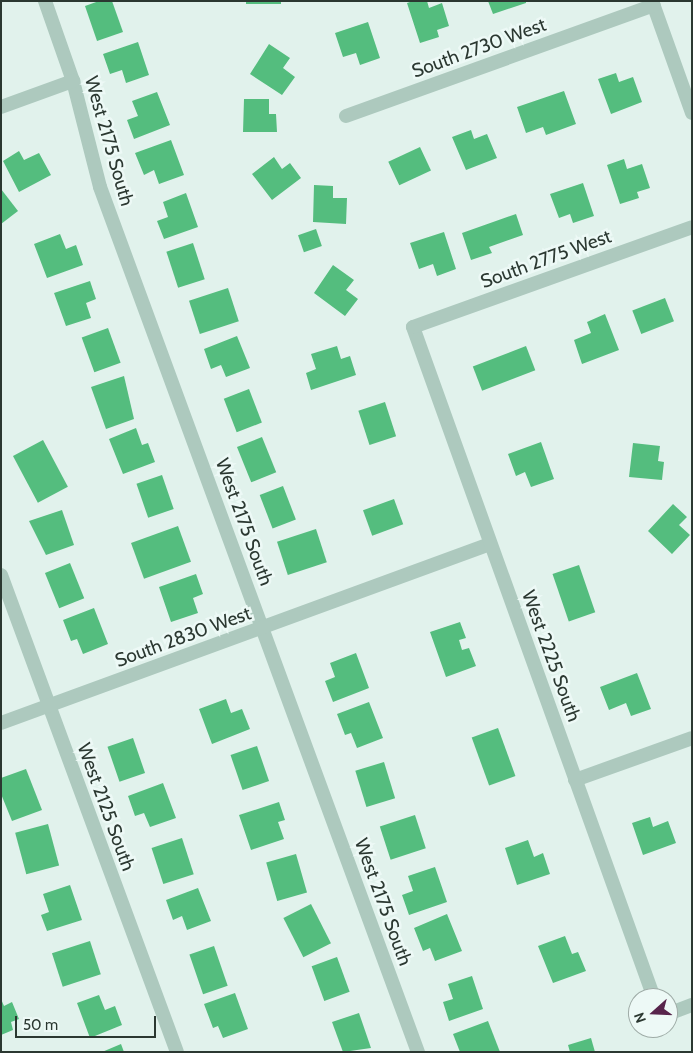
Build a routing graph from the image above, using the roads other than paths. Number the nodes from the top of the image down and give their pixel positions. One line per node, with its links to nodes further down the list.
1 (45, 1): 3 (street, West 2175 South)
2 (653, 3): 5 (street); 6 (street, South 2730 West)
3 (73, 81): 4 (street); 11 (street, West 2175 South)
4 (1, 107)
5 (692, 114)
6 (346, 116)
7 (692, 227): 8 (street, South 2775 West)
8 (412, 328): 9 (street, West 2225 South)
9 (490, 544): 11 (street, South 2830 West); 15 (street, West 2225 South)
10 (1, 575): 12 (street, West 2125 South)
11 (263, 627): 12 (street, South 2830 West); 20 (street, West 2175 South)
12 (49, 706): 13 (street, South 2830 West); 19 (street, West 2125 South)
13 (1, 724)
14 (692, 738): 15 (street)
15 (575, 780): 16 (street, West 2225 South)
16 (650, 988)
17 (692, 1005): 18 (street)
18 (678, 1010)
19 (177, 1052)
20 (418, 1052)

